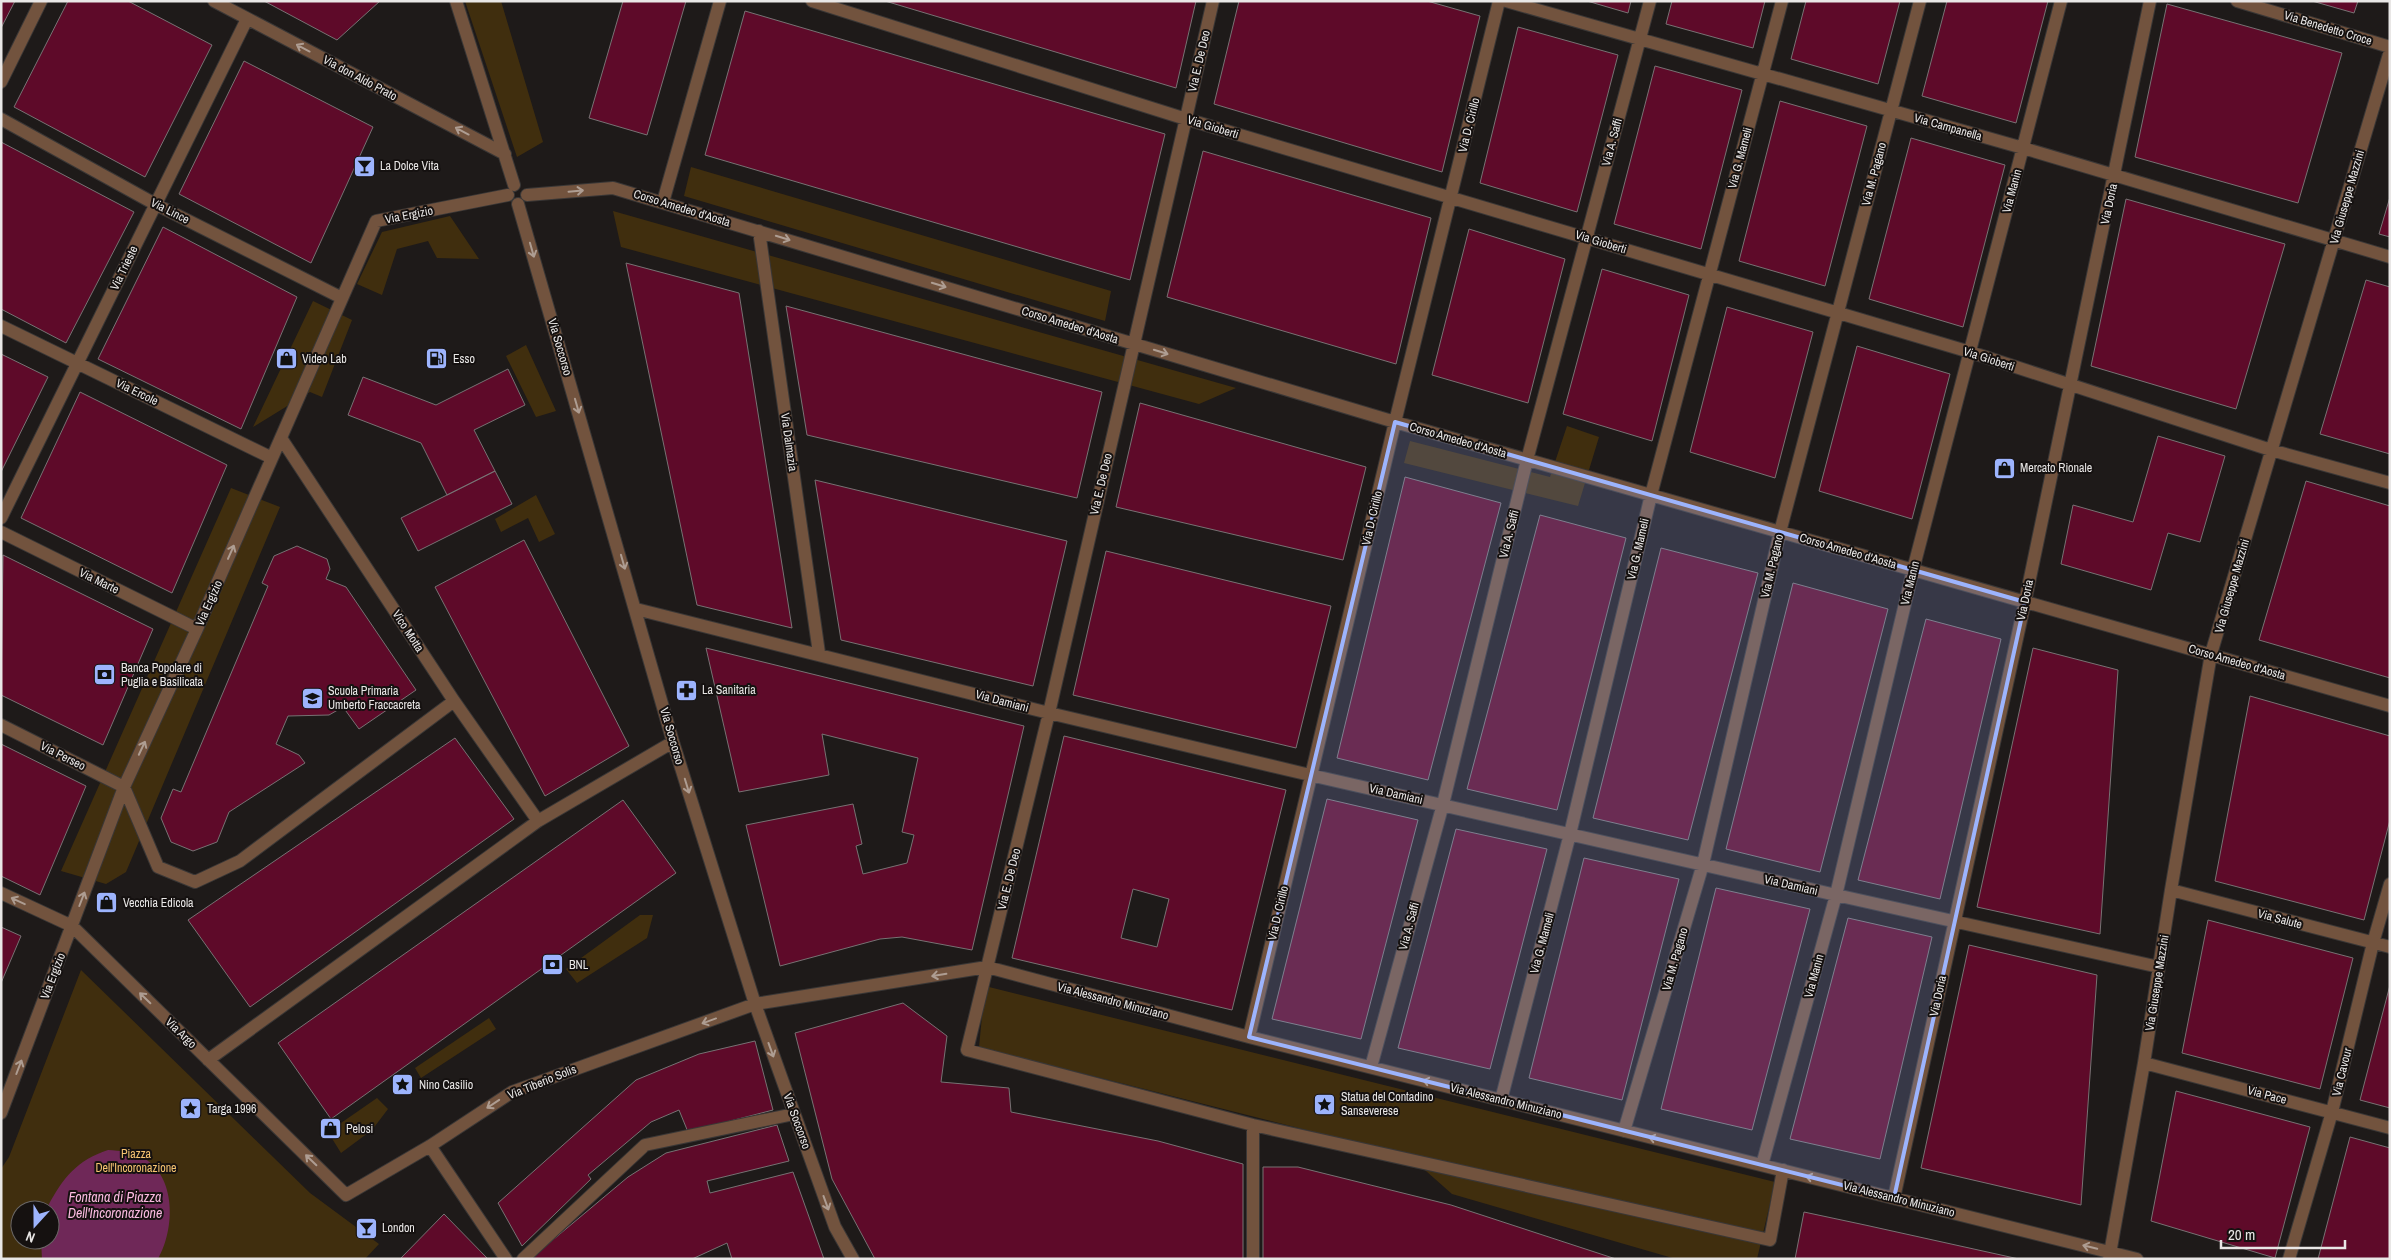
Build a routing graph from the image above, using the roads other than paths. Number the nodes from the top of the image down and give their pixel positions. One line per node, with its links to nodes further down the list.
1 (41, 1): 20 (street)
2 (214, 1): 15 (street, Via don Aldo Prato)
3 (456, 1): 25 (street)
4 (720, 1): 30 (street)
5 (812, 1): 23 (street, Via Gioberti)
6 (1213, 1): 23 (street, Via E. De Deo)
7 (1499, 1): 28 (street, Via D. Cirillo)
8 (1506, 1): 16 (street, Via Campanella)
9 (1650, 1): 16 (street, Via A. Saffi)
10 (1782, 1): 19 (street, Via G. Mameli)
11 (1920, 1): 21 (street, Via M. Pagano)
12 (2061, 1): 24 (street, Via Manin)
13 (2150, 1): 26 (street, Via Doria)
14 (2238, 1): 17 (street, Via Benedetto Croce)
15 (247, 18): 25 (street, Via don Aldo Prato, one-way to 15); 31 (street, Via Trieste)
16 (1640, 39): 19 (street, Via Campanella); 33 (street, Via A. Saffi)
17 (2390, 47)
18 (2390, 51): 34 (street, Via Giuseppe Mazzini)
19 (1762, 75): 21 (street, Via Campanella); 36 (street, Via G. Mameli)
20 (1, 82)
21 (1891, 111): 24 (street, Via Campanella); 38 (street, Via M. Pagano)
22 (1, 119): 31 (street, Via Lince)
23 (1186, 119): 28 (street, Via Gioberti); 40 (street, Via E. De Deo)
24 (2023, 148): 26 (street, Via Campanella); 41 (street, Via Manin)
25 (505, 154): 27 (street)
26 (2116, 175): 34 (street, Via Campanella); 43 (street, Via Doria)
27 (511, 190): 29 (street); 29 (street); 37 (street, Via Ergizio)
28 (1450, 198): 33 (street, Via Gioberti); 44 (street, Via D. Cirillo)
29 (523, 199): 30 (street, Corso Amedeo d'Aosta, one-way to 30); 56 (street, Via Soccorso, one-way to 56)
30 (663, 202): 32 (street, Corso Amedeo d'Aosta)
31 (156, 204): 37 (street, Via Lince); 42 (street, Via Trieste)
32 (759, 231): 40 (street, Corso Amedeo d'Aosta, one-way to 40); 58 (street, Via Dalmazia)
33 (1587, 237): 36 (street, Via Gioberti); 48 (street, Via A. Saffi)
34 (2335, 239): 35 (street, Via Campanella); 46 (street, Via Giuseppe Mazzini)
35 (2390, 257)
36 (1709, 275): 38 (street, Via Gioberti); 50 (street, Via G. Mameli)
37 (342, 298): 45 (street, Via Ergizio)
38 (1838, 313): 41 (street, Via Gioberti); 53 (street, Via M. Pagano)
39 (1, 326): 42 (street, Via Ercole)
40 (1133, 344): 44 (street, Corso Amedeo d'Aosta, one-way to 44); 62 (street, Via E. De Deo)
41 (1970, 352): 43 (street, Via Gioberti); 54 (street, Via Manin)
42 (78, 363): 47 (street, Via Ercole); 51 (street, Via Trieste)
43 (2070, 386): 46 (street, Via Gioberti); 55 (street, Via Doria)
44 (1395, 422): 48 (street, Corso Amedeo d'Aosta); 65 (street, Via D. Cirillo)
45 (281, 438): 47 (street, Via Ergizio); 60 (street, Vico Motta)
46 (2271, 450): 49 (street, Via Gioberti); 59 (street, Via Giuseppe Mazzini)
47 (272, 458): 57 (street, Via Ergizio, one-way to 47)
48 (1527, 460): 50 (street, Corso Amedeo d'Aosta); 67 (street, Via A. Saffi)
49 (2390, 483)
50 (1651, 495): 53 (street, Corso Amedeo d'Aosta); 69 (street, Via G. Mameli)
51 (1, 518)
52 (1, 532): 57 (street, Via Marte)
53 (1780, 532): 54 (street, Corso Amedeo d'Aosta); 70 (street, Via M. Pagano)
54 (1913, 570): 55 (street, Corso Amedeo d'Aosta); 74 (street, Via Manin)
55 (2025, 602): 59 (street, Corso Amedeo d'Aosta); 75 (street, Via Doria)
56 (636, 609): 58 (street, Via Damiani); 64 (street, Via Soccorso)
57 (197, 629): 66 (street, Via Ergizio, one-way to 57)
58 (819, 653): 62 (street, Via Damiani)
59 (2211, 654): 61 (street, Corso Amedeo d'Aosta); 72 (street, Via Giuseppe Mazzini)
60 (454, 702): 66 (street); 68 (street, Vico Motta)
61 (2390, 706)
62 (1049, 713): 65 (street, Via Damiani); 79 (street, Via E. De Deo)
63 (1, 725): 66 (street, Via Perseo)
64 (673, 742): 68 (street); 81 (street, Via Soccorso, one-way to 81)
65 (1310, 775): 67 (street, Via Damiani); 82 (street, Via D. Cirillo)
66 (124, 787): 76 (street, Via Ergizio, one-way to 66)
67 (1442, 804): 69 (street, Via Damiani); 85 (street, Via A. Saffi)
68 (538, 821): 83 (street)
69 (1570, 834): 70 (street, Via Damiani); 86 (street, Via G. Mameli)
70 (1702, 864): 74 (street, Via Damiani); 92 (street, Via M. Pagano)
71 (2390, 884): 77 (street, Via Cavour)
72 (2171, 890): 77 (street, Via Salute); 80 (street, Via Giuseppe Mazzini)
73 (1, 893): 76 (street, Via Argo, one-way to 73)
74 (1836, 896): 75 (street, Via Damiani); 94 (street, Via Manin)
75 (1955, 922): 80 (street, Via Damiani); 97 (street, Via Doria)
76 (72, 926): 83 (street, Via Argo, one-way to 76); 88 (street, Via Ergizio, one-way to 76)
77 (2373, 943): 78 (street, Via Salute); 87 (street, Via Cavour)
78 (2390, 947)
79 (987, 967): 81 (street, Via Alessandro Minuziano, one-way to 81); 82 (street, Via Alessandro Minuziano); 90 (street, Via E. De Deo)
80 (2159, 967): 84 (street, Via Giuseppe Mazzini)
81 (755, 1004): 89 (street, Via Soccorso, one-way to 89); 93 (street, Via Tiberio Solis, one-way to 93)
82 (1249, 1037): 85 (street, Via Alessandro Minuziano)
83 (208, 1060): 96 (street, Via Argo, one-way to 83)
84 (2144, 1063): 87 (street, Via Pace); 98 (street, Via Giuseppe Mazzini)
85 (1371, 1067): 86 (street, Via Alessandro Minuziano, one-way to 85)
86 (1501, 1100): 92 (street, Via Alessandro Minuziano)
87 (2332, 1112): 91 (street, Via Pace); 104 (street, Via Cavour)
88 (1, 1113)
89 (794, 1114): 100 (street); 101 (street, Via Soccorso, one-way to 101)
90 (1253, 1125): 95 (street); 102 (street)
91 (2390, 1128)
92 (1624, 1131): 94 (street, Via Alessandro Minuziano, one-way to 92)
93 (430, 1146): 96 (street, Via Tiberio Solis); 99 (street)
94 (1762, 1165): 95 (street, Via Alessandro Minuziano)
95 (1783, 1170): 97 (street, Via Alessandro Minuziano, one-way to 95)
96 (346, 1194)
97 (1894, 1198): 98 (street, Via Alessandro Minuziano, one-way to 97)
98 (2110, 1255): 103 (street, Via Alessandro Minuziano)
99 (506, 1259)
100 (523, 1259)
101 (853, 1259)
102 (1253, 1259)
103 (2137, 1259)
104 (2289, 1259)

